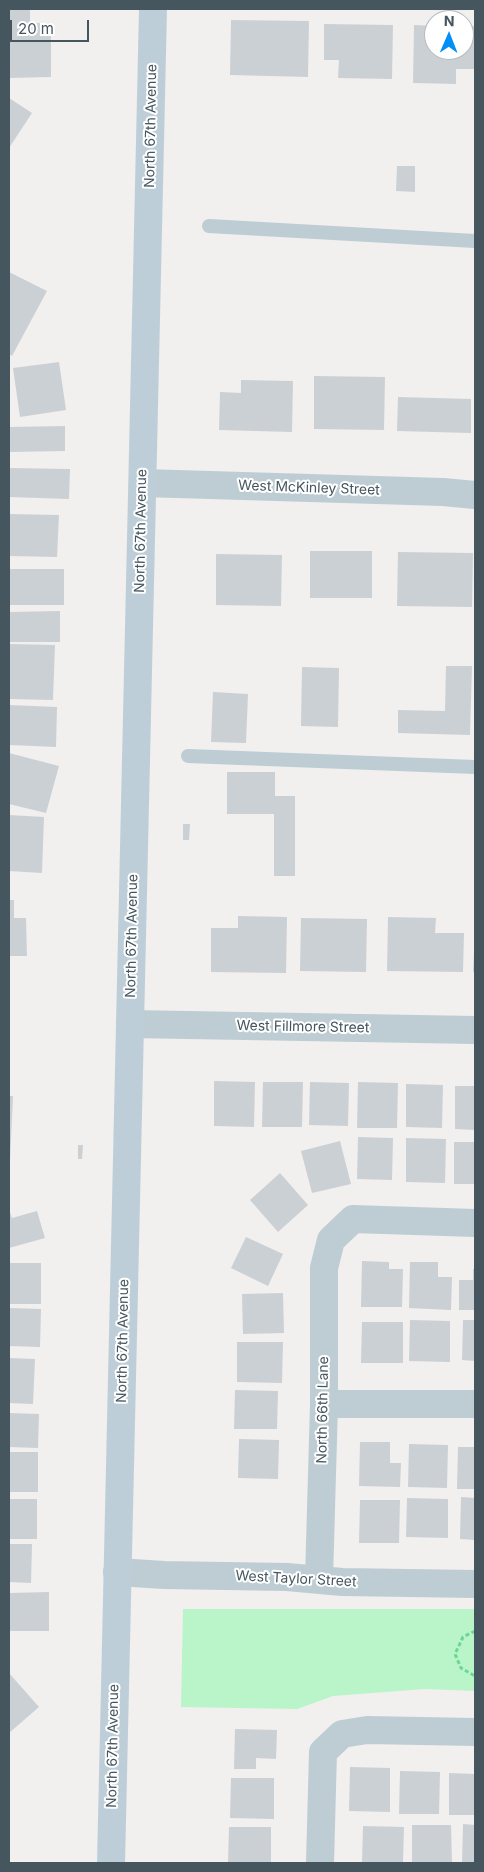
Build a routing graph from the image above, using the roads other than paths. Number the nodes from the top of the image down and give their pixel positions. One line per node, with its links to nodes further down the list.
1 (154, 9): 4 (main road, North 67th Avenue)
2 (209, 226): 3 (lane)
3 (475, 241)
4 (143, 483): 5 (street, West McKinley Street); 8 (main road, North 67th Avenue)
5 (475, 495)
6 (188, 756): 7 (lane)
7 (475, 767)
8 (130, 1024): 9 (street, West Fillmore Street); 13 (main road, North 67th Avenue)
9 (475, 1030)
10 (475, 1223): 11 (street, North 66th Lane)
11 (324, 1404): 12 (street); 14 (street, North 66th Lane)
12 (475, 1404)
13 (118, 1572): 14 (street, West Taylor Street); 17 (main road, North 67th Avenue)
14 (319, 1580): 15 (street, West Taylor Street)
15 (475, 1584)
16 (475, 1732): 18 (street)
17 (111, 1863)
18 (320, 1863)

